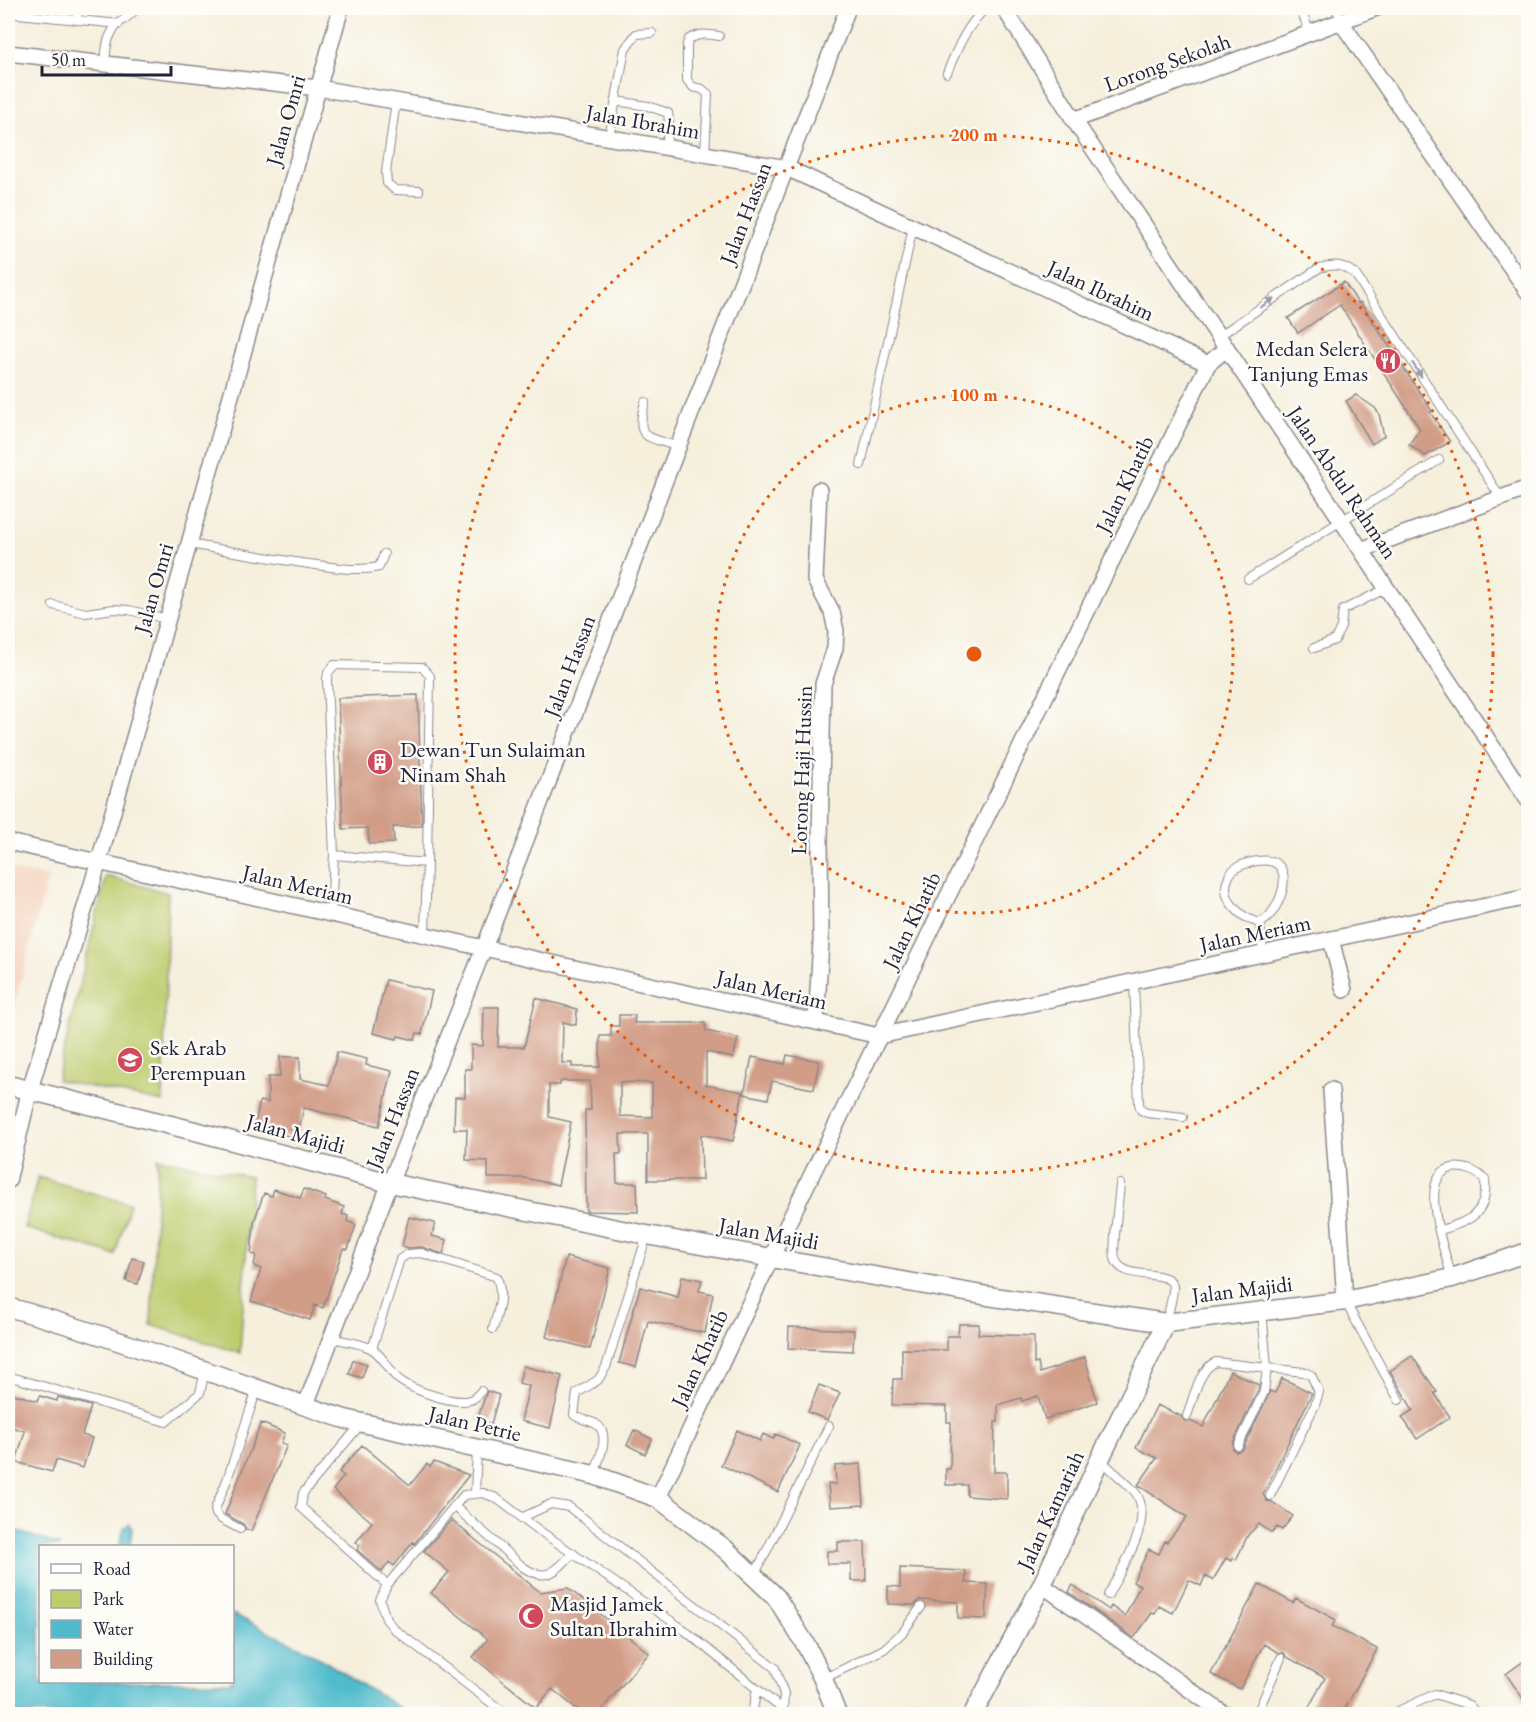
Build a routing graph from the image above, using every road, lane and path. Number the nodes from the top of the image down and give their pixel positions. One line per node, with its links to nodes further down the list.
1 (78, 8): 11 (lane)
2 (136, 8): 12 (lane)
3 (341, 8): 19 (street, Jalan Omri)
4 (848, 8): 26 (street, Jalan Hassan)
5 (986, 8): 18 (lane)
6 (1005, 8): 22 (street, Jalan Abdul Rahman)
7 (1300, 8): 14 (lane)
8 (1376, 8): 10 (street, Lorong Sekolah)
9 (8, 13): 11 (lane)
10 (1339, 17): 14 (street, Lorong Sekolah); 29 (street)
11 (77, 20): 12 (lane)
12 (119, 24): 17 (lane)
13 (652, 33): 21 (lane)
14 (1310, 33): 22 (street, Lorong Sekolah)
15 (720, 36): 25 (lane)
16 (8, 53): 17 (street, Jalan Ibrahim)
17 (105, 65): 19 (street, Jalan Ibrahim)
18 (947, 73)
19 (318, 88): 20 (street, Jalan Ibrahim); 40 (street, Jalan Omri)
20 (396, 101): 23 (street, Jalan Ibrahim); 27 (lane)
21 (616, 101): 23 (lane); 24 (lane)
22 (1074, 120): 30 (street, Jalan Abdul Rahman)
23 (609, 138): 24 (street, Jalan Ibrahim)
24 (666, 147): 25 (street, Jalan Ibrahim)
25 (705, 154): 26 (street, Jalan Ibrahim)
26 (787, 168): 28 (street, Jalan Ibrahim); 33 (street, Jalan Hassan)
27 (419, 191)
28 (913, 227): 31 (street, Jalan Ibrahim); 35 (lane)
29 (1528, 292)
30 (1223, 342): 31 (street); 38 (lane, one-way to 38); 39 (street, Jalan Abdul Rahman)
31 (1208, 364): 63 (street, Jalan Khatib)
32 (645, 402): 33 (lane)
33 (678, 447): 58 (street, Jalan Hassan)
34 (1439, 460): 39 (lane)
35 (861, 465)
36 (819, 490): 62 (street, Lorong Haji Hussin)
37 (1527, 494): 38 (street)
38 (1502, 498): 41 (street)
39 (1341, 520): 41 (street, Jalan Abdul Rahman); 43 (lane)
40 (189, 544): 42 (lane); 46 (street, Jalan Omri)
41 (1361, 550): 44 (street, Jalan Abdul Rahman)
42 (384, 554)
43 (1248, 579)
44 (1387, 588): 47 (lane); 48 (street, Jalan Abdul Rahman)
45 (53, 605): 46 (lane)
46 (168, 619): 51 (street, Jalan Omri)
47 (1314, 648)
48 (1528, 800)
49 (8, 842): 51 (street, Jalan Meriam)
50 (334, 855): 52 (lane); 52 (lane); 54 (lane)
51 (99, 861): 54 (street, Jalan Meriam); 65 (street, Jalan Omri)
52 (428, 863): 56 (lane)
53 (1528, 897): 57 (street, Jalan Meriam)
54 (331, 914): 56 (street, Jalan Meriam)
55 (1260, 923): 55 (lane); 59 (lane)
56 (425, 935): 58 (street, Jalan Meriam)
57 (1331, 939): 59 (street, Jalan Meriam); 61 (street)
58 (484, 948): 62 (street, Jalan Meriam); 69 (street, Jalan Hassan)
59 (1263, 954): 60 (street, Jalan Meriam)
60 (1134, 982): 63 (street, Jalan Meriam); 67 (lane)
61 (1344, 990)
62 (816, 1022): 63 (street, Jalan Meriam)
63 (879, 1036): 74 (street, Jalan Khatib)
64 (8, 1085): 65 (street, Jalan Majidi)
65 (30, 1089): 68 (street, Jalan Omri); 69 (street, Jalan Majidi)
66 (1331, 1090): 76 (street)
67 (1183, 1117)
68 (8, 1181)
69 (390, 1183): 72 (street, Jalan Majidi); 82 (street, Jalan Hassan)
70 (1120, 1184): 79 (lane)
71 (1440, 1230): 71 (lane); 75 (lane)
72 (647, 1235): 74 (street, Jalan Majidi); 98 (lane)
73 (1528, 1252): 75 (street, Jalan Majidi)
74 (771, 1258): 79 (street, Jalan Majidi); 101 (street, Jalan Khatib)
75 (1452, 1278): 76 (street, Jalan Majidi)
76 (1345, 1301): 78 (street, Jalan Majidi); 90 (lane)
77 (8, 1306): 86 (street, Jalan Petrie)
78 (1262, 1311): 79 (street, Jalan Majidi); 85 (lane)
79 (1166, 1323): 97 (street, Jalan Kamariah)
80 (493, 1329): 84 (lane)
81 (1528, 1332): 83 (lane)
82 (332, 1338): 84 (lane); 91 (street, Jalan Hassan)
83 (1528, 1347)
84 (372, 1349): 89 (lane)
85 (1267, 1368): 92 (lane); 95 (lane); 100 (lane)
86 (205, 1371): 87 (lane); 88 (street, Jalan Petrie)
87 (8, 1376)
88 (257, 1389): 91 (street, Jalan Petrie); 104 (lane)
89 (481, 1391)
90 (1399, 1400)
91 (305, 1407): 93 (street, Jalan Petrie)
92 (1187, 1416)
93 (363, 1422): 96 (street, Jalan Petrie); 107 (lane)
94 (829, 1426): 106 (lane)
95 (1238, 1446)
96 (477, 1448): 98 (street, Jalan Petrie); 99 (lane)
97 (1100, 1459): 108 (street, Jalan Kamariah); 109 (lane)
98 (594, 1475): 101 (street, Jalan Petrie)
99 (475, 1494): 102 (lane); 103 (lane)
100 (1270, 1496)
101 (658, 1498): 106 (street, Jalan Petrie)
102 (454, 1506): 105 (lane); 107 (lane)
103 (522, 1518): 105 (lane); 114 (lane)
104 (240, 1529)
105 (573, 1553): 113 (lane)
106 (754, 1576): 112 (street, Jalan Petrie)
107 (387, 1585): 115 (lane)
108 (1042, 1585): 118 (street, Jalan Kamariah); 119 (street)
109 (1108, 1594)
110 (921, 1607): 112 (lane)
111 (1281, 1658): 120 (lane)
112 (823, 1679): 117 (street, Jalan Petrie)
113 (757, 1689): 114 (lane); 116 (lane)
114 (784, 1712)
115 (506, 1714)
116 (753, 1714)
117 (837, 1714)
118 (973, 1714)
119 (1224, 1714)
120 (1257, 1714)
121 (1392, 1714): 122 (lane)
122 (1477, 1714)

